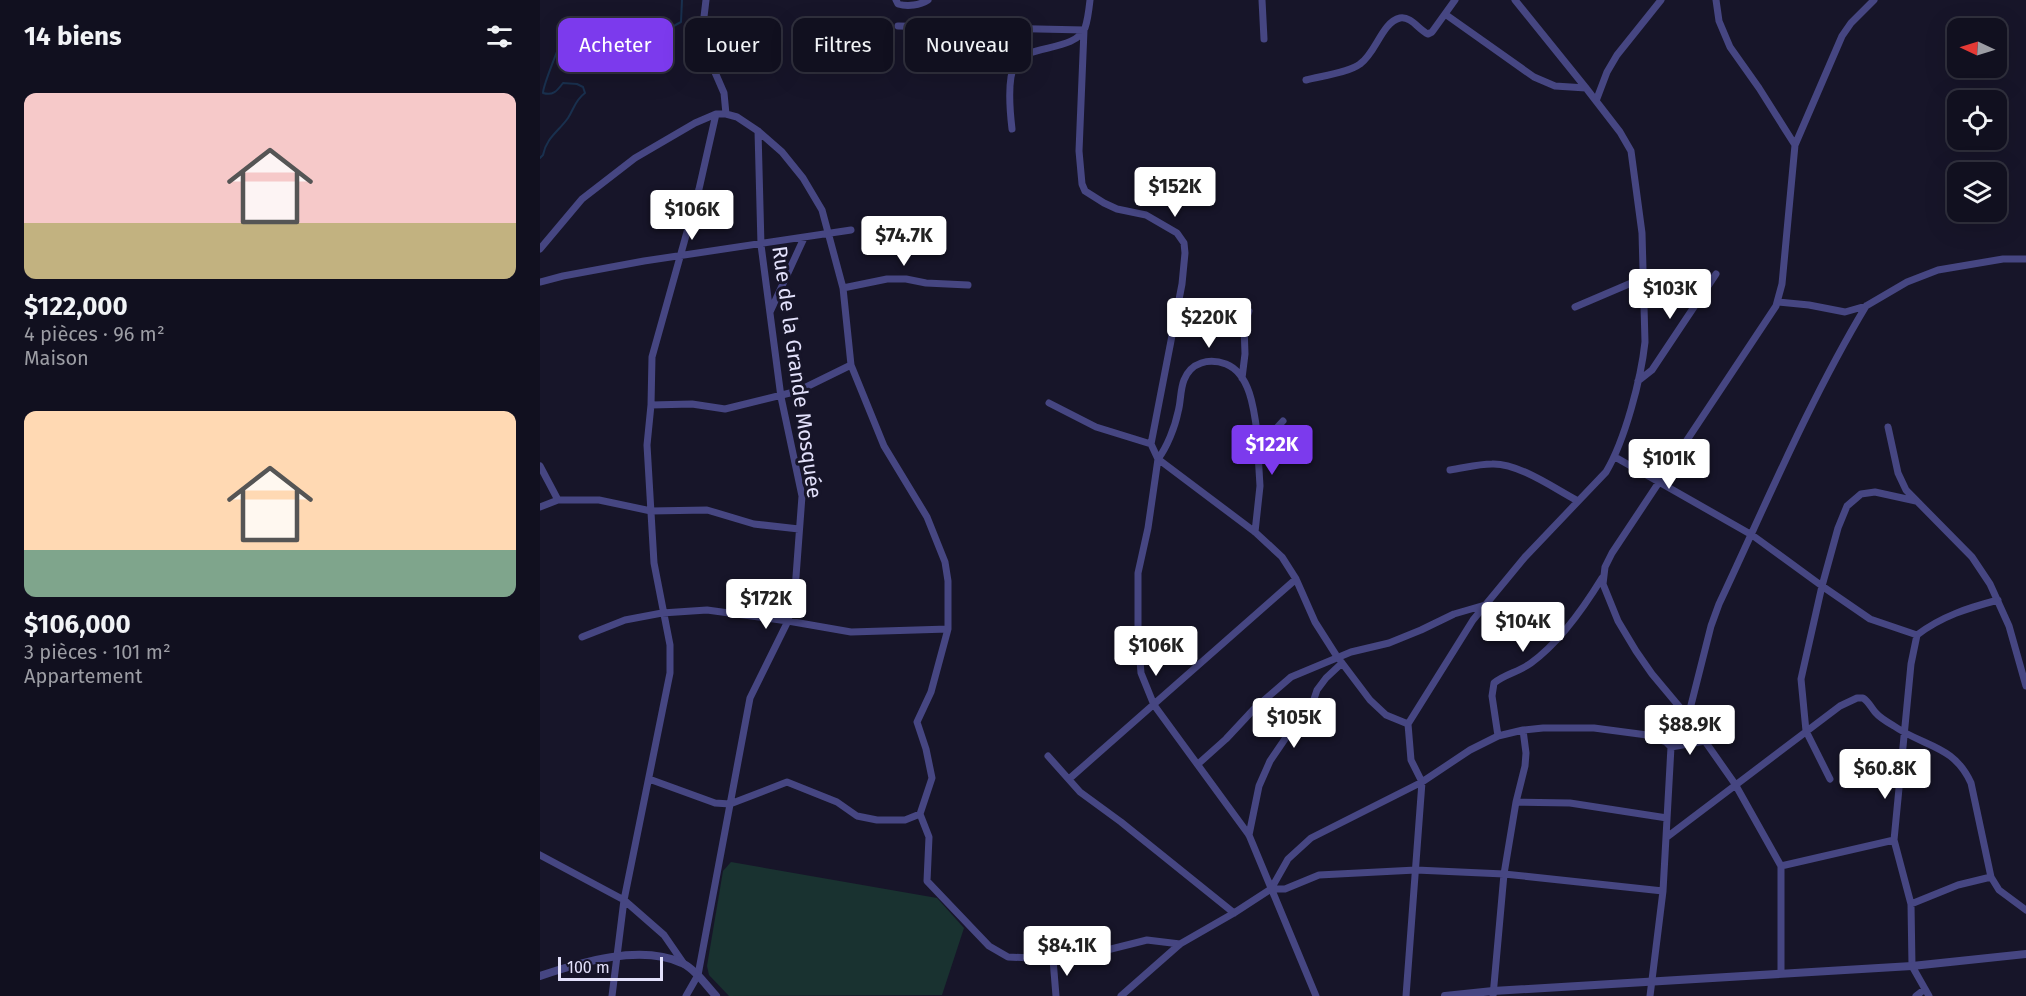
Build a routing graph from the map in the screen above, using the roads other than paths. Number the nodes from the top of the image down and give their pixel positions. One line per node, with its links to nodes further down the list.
1 (706, 0): 19 (street)
2 (896, 0): 3 (street)
3 (928, 0)
4 (1090, 0): 13 (street)
5 (1262, 0): 14 (street)
6 (1455, 0): 11 (street)
7 (1515, 0): 16 (street)
8 (1661, 0): 17 (street)
9 (1716, 0): 22 (street)
10 (1874, 0): 22 (street)
11 (1445, 14): 15 (street); 16 (street)
12 (898, 26): 13 (street)
13 (1084, 30): 20 (street); 48 (street)
14 (1264, 39)
15 (1306, 80)
16 (1586, 88): 17 (street)
17 (1596, 101): 31 (street)
18 (716, 114): 19 (street); 27 (street); 28 (street)
19 (726, 114): 21 (street)
20 (1012, 129)
21 (758, 131): 24 (street); 26 (street, Rue de la Grande Mosquée)
22 (1795, 145): 35 (street)
23 (851, 230): 24 (street)
24 (828, 234): 25 (street); 34 (street)
25 (804, 238): 26 (street); 39 (street)
26 (761, 245): 28 (street); 39 (street, Rue de la Grande Mosquée)
27 (540, 249)
28 (679, 255): 32 (street); 45 (street)
29 (2026, 259): 36 (street)
30 (1716, 274): 42 (street)
31 (1643, 278): 37 (street); 42 (street)
32 (540, 282)
33 (968, 285): 34 (street)
34 (843, 288): 40 (street)
35 (1778, 302): 36 (street); 54 (street)
36 (1866, 306): 62 (street)
37 (1575, 307)
38 (1249, 311): 41 (street)
39 (770, 314): 43 (street, Rue de la Grande Mosquée)
40 (851, 366): 43 (street); 70 (street)
41 (1242, 378): 49 (street); 51 (street)
42 (1638, 381): 50 (street)
43 (781, 397): 45 (street); 60 (street, Rue de la Grande Mosquée)
44 (1049, 403): 48 (street)
45 (651, 405): 59 (street)
46 (1283, 421): 49 (street)
47 (1888, 427): 57 (street)
48 (1151, 444): 51 (street)
49 (1259, 447): 61 (street)
50 (1615, 456): 54 (street); 56 (street)
51 (1158, 459): 61 (street); 75 (street)
52 (540, 466): 55 (street)
53 (1450, 470): 56 (street)
54 (1660, 481): 62 (street); 63 (street)
55 (558, 500): 58 (street); 59 (street)
56 (1578, 501): 67 (street)
57 (1916, 501): 65 (street); 66 (street)
58 (540, 507)
59 (651, 511): 60 (street); 68 (street)
60 (799, 529): 69 (street, Rue de la Grande Mosquée)
61 (1255, 532): 64 (street)
62 (1752, 535): 65 (street); 76 (street)
63 (1603, 576): 76 (street); 81 (street)
64 (1296, 579): 73 (street); 75 (street)
65 (1822, 586): 71 (street); 79 (street)
66 (1998, 600): 71 (street); 74 (street)
67 (1485, 605): 73 (street); 77 (street)
68 (662, 613): 69 (street); 72 (street); 86 (street)
69 (788, 621): 70 (street); 92 (street, Rue de la Grande Mosquée)
70 (948, 629): 93 (street)
71 (1917, 636): 80 (street)
72 (582, 637)
73 (1340, 660): 77 (street); 85 (street); 95 (street)
74 (2026, 686)
75 (1154, 705): 85 (street); 87 (street)
76 (1688, 717): 82 (street)
77 (1408, 724): 89 (street)
78 (1523, 730): 81 (street); 83 (street); 91 (street)
79 (1806, 731): 80 (street); 88 (street); 90 (street)
80 (1903, 732): 97 (street); 102 (street)
81 (1498, 736): 89 (street)
82 (1705, 741): 83 (street); 90 (street)
83 (1671, 747): 94 (street)
84 (1048, 756): 87 (street)
85 (1198, 764): 95 (street)
86 (649, 779): 92 (street); 105 (street)
87 (1069, 779): 108 (street)
88 (1830, 779)
89 (1422, 782): 100 (street); 103 (street)
90 (1735, 784): 96 (street); 99 (street)
91 (1516, 802): 94 (street); 101 (street)
92 (730, 804): 93 (street); 116 (street, Rue de la Grande Mosquée)
93 (920, 814): 112 (street)
94 (1667, 818): 96 (street)
95 (1249, 835): 103 (street)
96 (1667, 837): 104 (street)
97 (1894, 840): 99 (street); 106 (street)
98 (540, 855): 105 (street)
99 (1781, 866): 115 (street)
100 (1416, 870): 101 (street); 103 (street); 127 (street)
101 (1504, 874): 104 (street); 120 (street)
102 (1991, 877): 106 (street); 107 (street)
103 (1271, 889): 108 (street); 126 (street)
104 (1663, 891): 118 (street)
105 (624, 900): 111 (street); 113 (street)
106 (1911, 904): 114 (street)
107 (2026, 910)
108 (1234, 914): 109 (street)
109 (1180, 944): 112 (street); 125 (street)
110 (2026, 954): 114 (street)
111 (617, 957): 113 (street); 117 (street); 121 (street)
112 (1053, 959): 124 (street)
113 (684, 964): 116 (street)
114 (1912, 966): 115 (street); 119 (street)
115 (1781, 974): 118 (street)
116 (698, 975): 122 (street, Rue de la Grande Mosquée); 123 (street)
117 (540, 976)
118 (1653, 982): 120 (street); 129 (street)
119 (1927, 992): 130 (street)
120 (1493, 993): 128 (street)
121 (612, 996)
122 (686, 996)
123 (716, 996)
124 (1056, 996)
125 (1121, 996)
126 (1316, 996)
127 (1406, 996)
128 (1445, 996)
129 (1650, 996)
130 (1916, 996)

